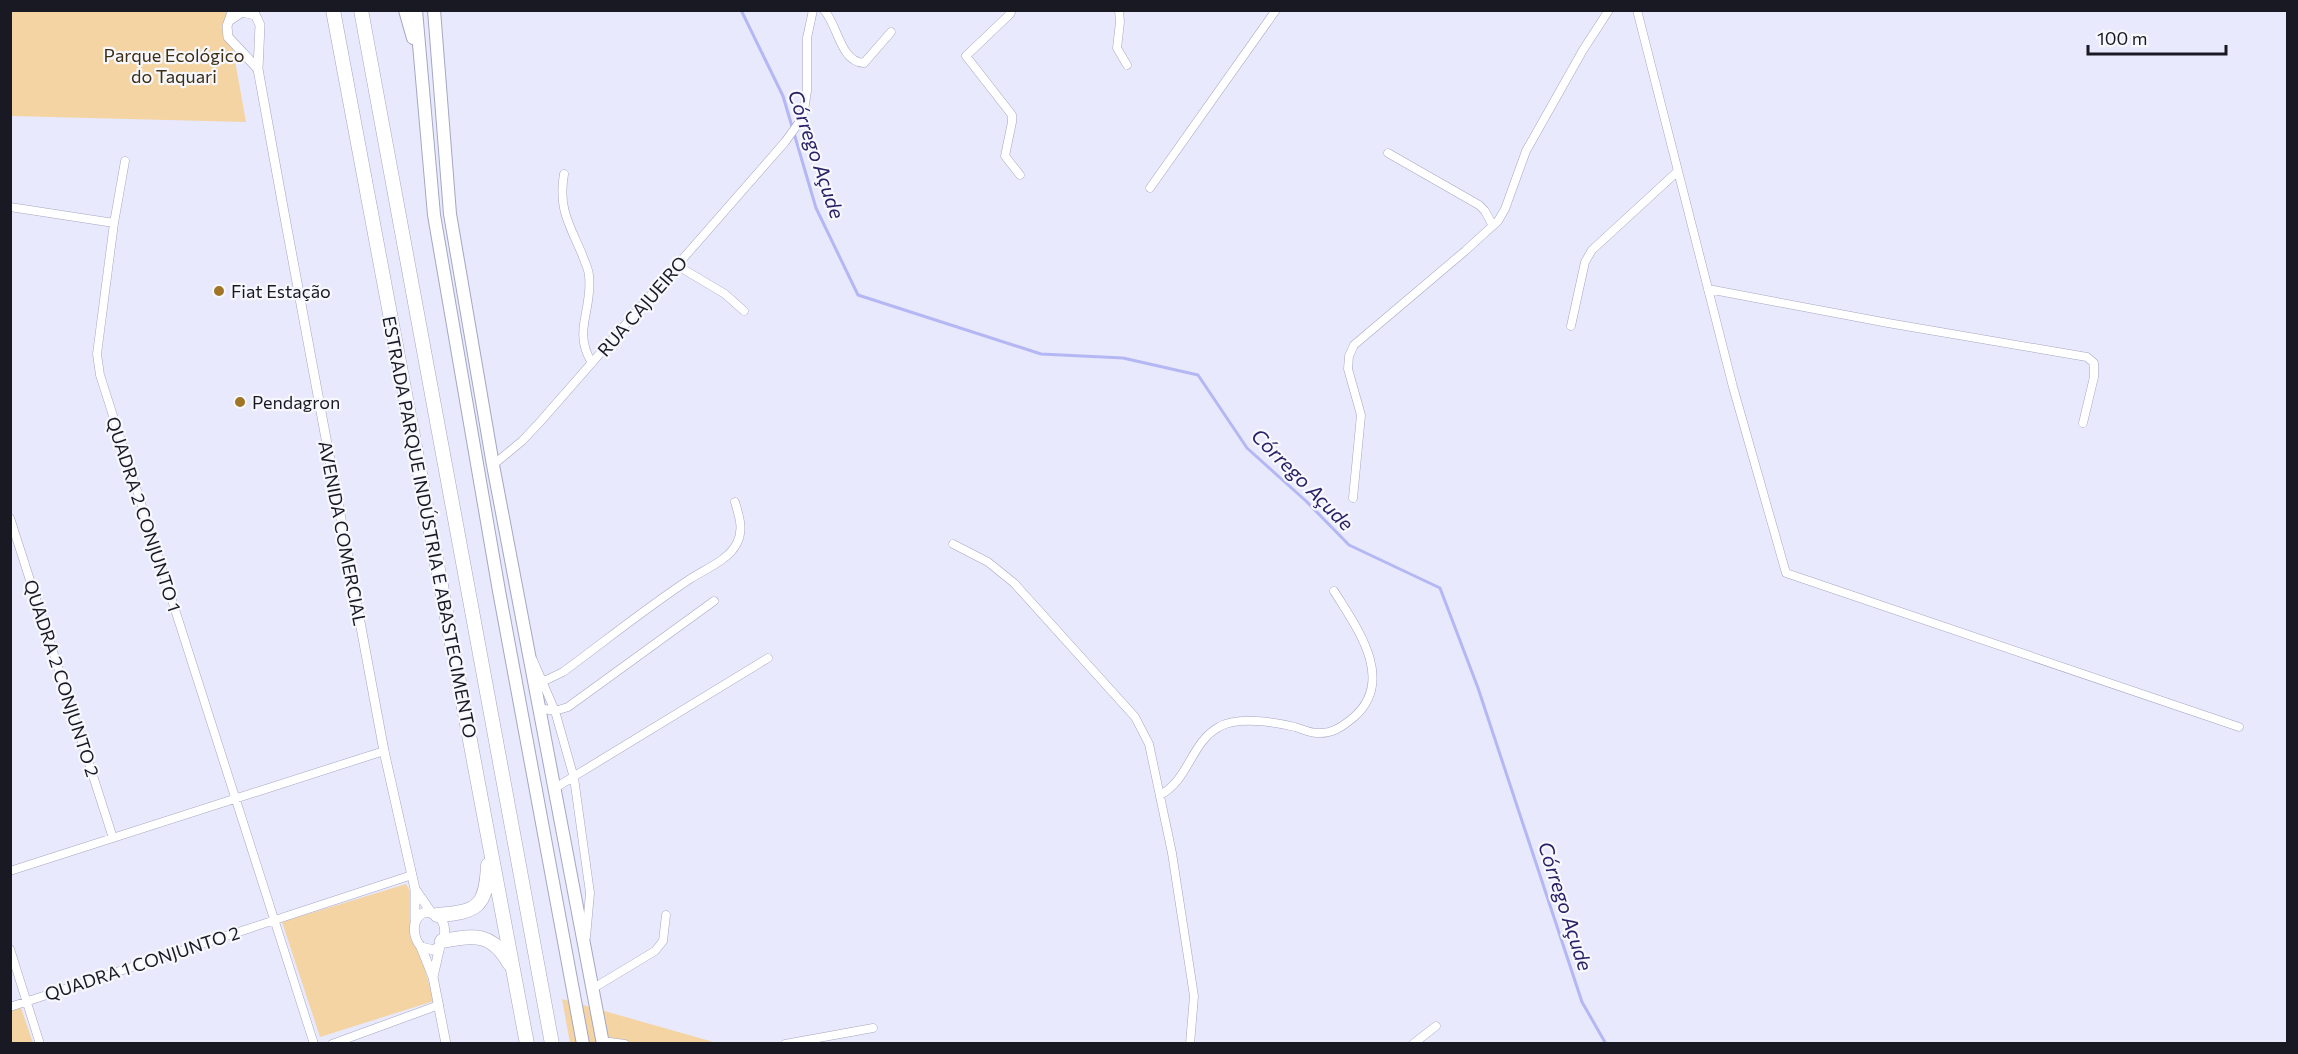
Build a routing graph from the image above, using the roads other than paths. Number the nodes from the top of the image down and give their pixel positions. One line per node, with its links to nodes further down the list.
1 (233, 10): 15 (street)
2 (333, 10): 53 (highway, ESTRADA PARQUE INDÚSTRIA E ABASTECIMENTO)
3 (361, 10): 79 (highway, ESTRADA PARQUE INDÚSTRIA E ABASTECIMENTO)
4 (405, 10): 17 (main road)
5 (416, 10): 17 (main road)
6 (434, 10): 35 (main road)
7 (813, 10): 29 (street, RUA CAJUEIRO)
8 (824, 10): 16 (street)
9 (1012, 10): 24 (street)
10 (1119, 10): 18 (street)
11 (1275, 10): 25 (street)
12 (1609, 10): 28 (street)
13 (1637, 10): 22 (street)
14 (254, 13): 15 (street); 19 (street, AVENIDA COMERCIAL)
15 (229, 21): 19 (street)
16 (891, 32)
17 (421, 64): 80 (main road)
18 (1127, 65)
19 (258, 69): 47 (street, AVENIDA COMERCIAL)
20 (1388, 153): 28 (street)
21 (125, 161): 27 (street, QUADRA 2 CONJUNTO 1)
22 (1678, 171): 30 (street); 32 (street)
23 (564, 174): 33 (street)
24 (1020, 175)
25 (1150, 188)
26 (10, 207): 27 (street)
27 (114, 223): 51 (street, QUADRA 2 CONJUNTO 1)
28 (1493, 226): 36 (street)
29 (678, 266): 31 (street); 33 (street, RUA CAJUEIRO)
30 (1708, 289): 34 (street); 46 (street)
31 (744, 311)
32 (1571, 326)
33 (592, 363): 35 (street, RUA CAJUEIRO)
34 (2083, 423)
35 (492, 465): 43 (main road)
36 (1353, 498)
37 (735, 502): 43 (street)
38 (10, 518): 52 (street, QUADRA 2 CONJUNTO 2)
39 (953, 544): 50 (street)
40 (1334, 591): 50 (street)
41 (714, 601): 45 (street)
42 (768, 658): 48 (street)
43 (539, 683): 44 (main road); 45 (street)
44 (539, 708): 45 (street); 49 (main road)
45 (555, 711): 48 (street)
46 (2239, 727)
47 (384, 751): 51 (street); 55 (street, AVENIDA COMERCIAL)
48 (574, 778): 49 (street); 64 (street)
49 (555, 788): 64 (main road)
50 (1160, 795): 83 (street)
51 (235, 799): 52 (street); 59 (street, QUADRA 2 CONJUNTO 1)
52 (113, 838): 54 (street)
53 (489, 842): 57 (highway); 65 (highway, ESTRADA PARQUE INDÚSTRIA E ABASTECIMENTO)
54 (10, 871)
55 (412, 875): 56 (street, AVENIDA COMERCIAL); 59 (street, QUADRA 1 CONJUNTO 2)
56 (415, 889): 57 (street, AVENIDA COMERCIAL); 60 (street, AVENIDA COMERCIAL)
57 (434, 914): 60 (street); 61 (street)
58 (666, 915): 67 (street)
59 (274, 920): 68 (street, QUADRA 1 CONJUNTO 2); 75 (street, QUADRA 2 CONJUNTO 1)
60 (415, 920): 62 (street)
61 (441, 943): 62 (street); 65 (highway); 66 (street)
62 (421, 947): 66 (street)
63 (10, 949): 68 (street)
64 (585, 950): 67 (main road)
65 (513, 972): 78 (highway, ESTRADA PARQUE INDÚSTRIA E ABASTECIMENTO)
66 (433, 977): 69 (street)
67 (592, 989): 73 (main road)
68 (27, 1000): 70 (street, QUADRA 1 CONJUNTO 2); 74 (street)
69 (439, 1005): 76 (street); 77 (street)
70 (10, 1007)
71 (1436, 1026): 84 (street)
72 (873, 1028): 82 (street)
73 (602, 1042): 81 (street)
74 (40, 1044)
75 (314, 1044)
76 (332, 1044)
77 (446, 1044)
78 (527, 1044)
79 (552, 1044)
80 (583, 1044)
81 (626, 1044)
82 (785, 1044)
83 (1190, 1044)
84 (1413, 1044)

